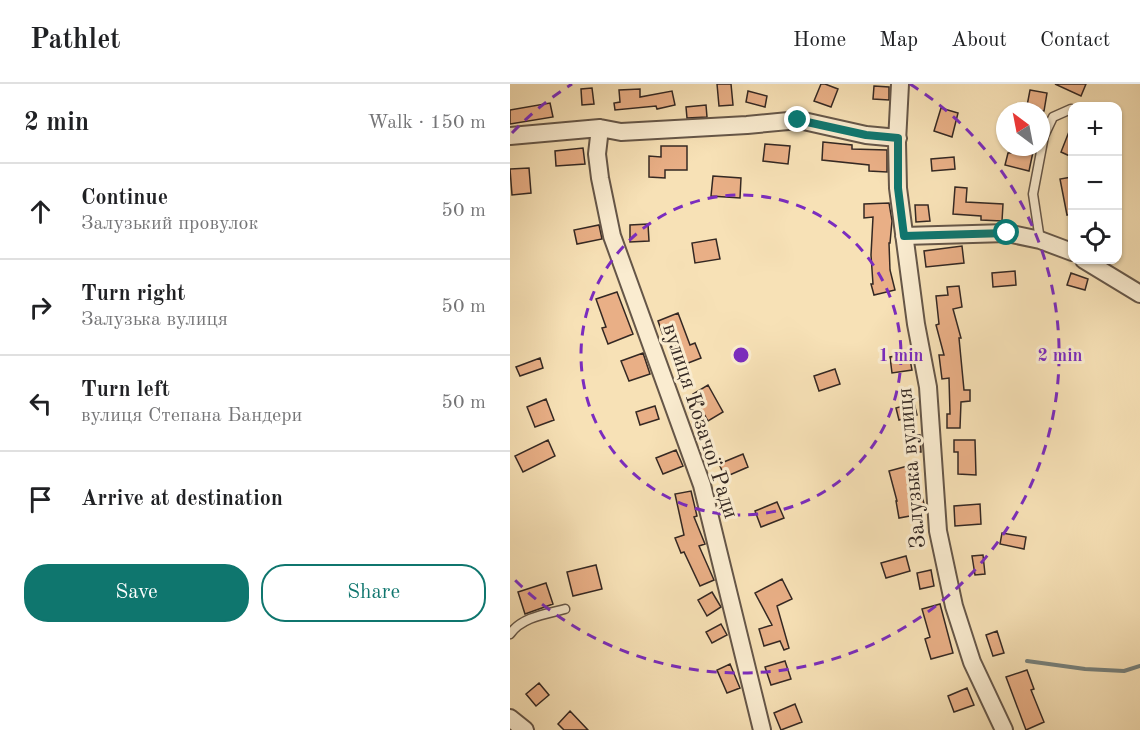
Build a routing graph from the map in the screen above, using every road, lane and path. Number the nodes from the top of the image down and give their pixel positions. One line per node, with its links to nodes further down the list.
1 (900, 84): 5 (street, Залузька вулиця)
2 (1068, 110): 7 (lane)
3 (600, 128): 4 (street); 5 (street); 15 (street, вулиця Козачої Ради)
4 (510, 136)
5 (898, 138): 6 (street, Залузька вулиця)
6 (904, 236): 7 (street); 16 (street, Залузька вулиця)
7 (1040, 240): 8 (street)
8 (1068, 250)
9 (1091, 264): 10 (street)
10 (1140, 294)
11 (565, 609): 12 (lane)
12 (510, 634)
13 (510, 718): 14 (street)
14 (525, 730)
15 (762, 730)
16 (1004, 730)

